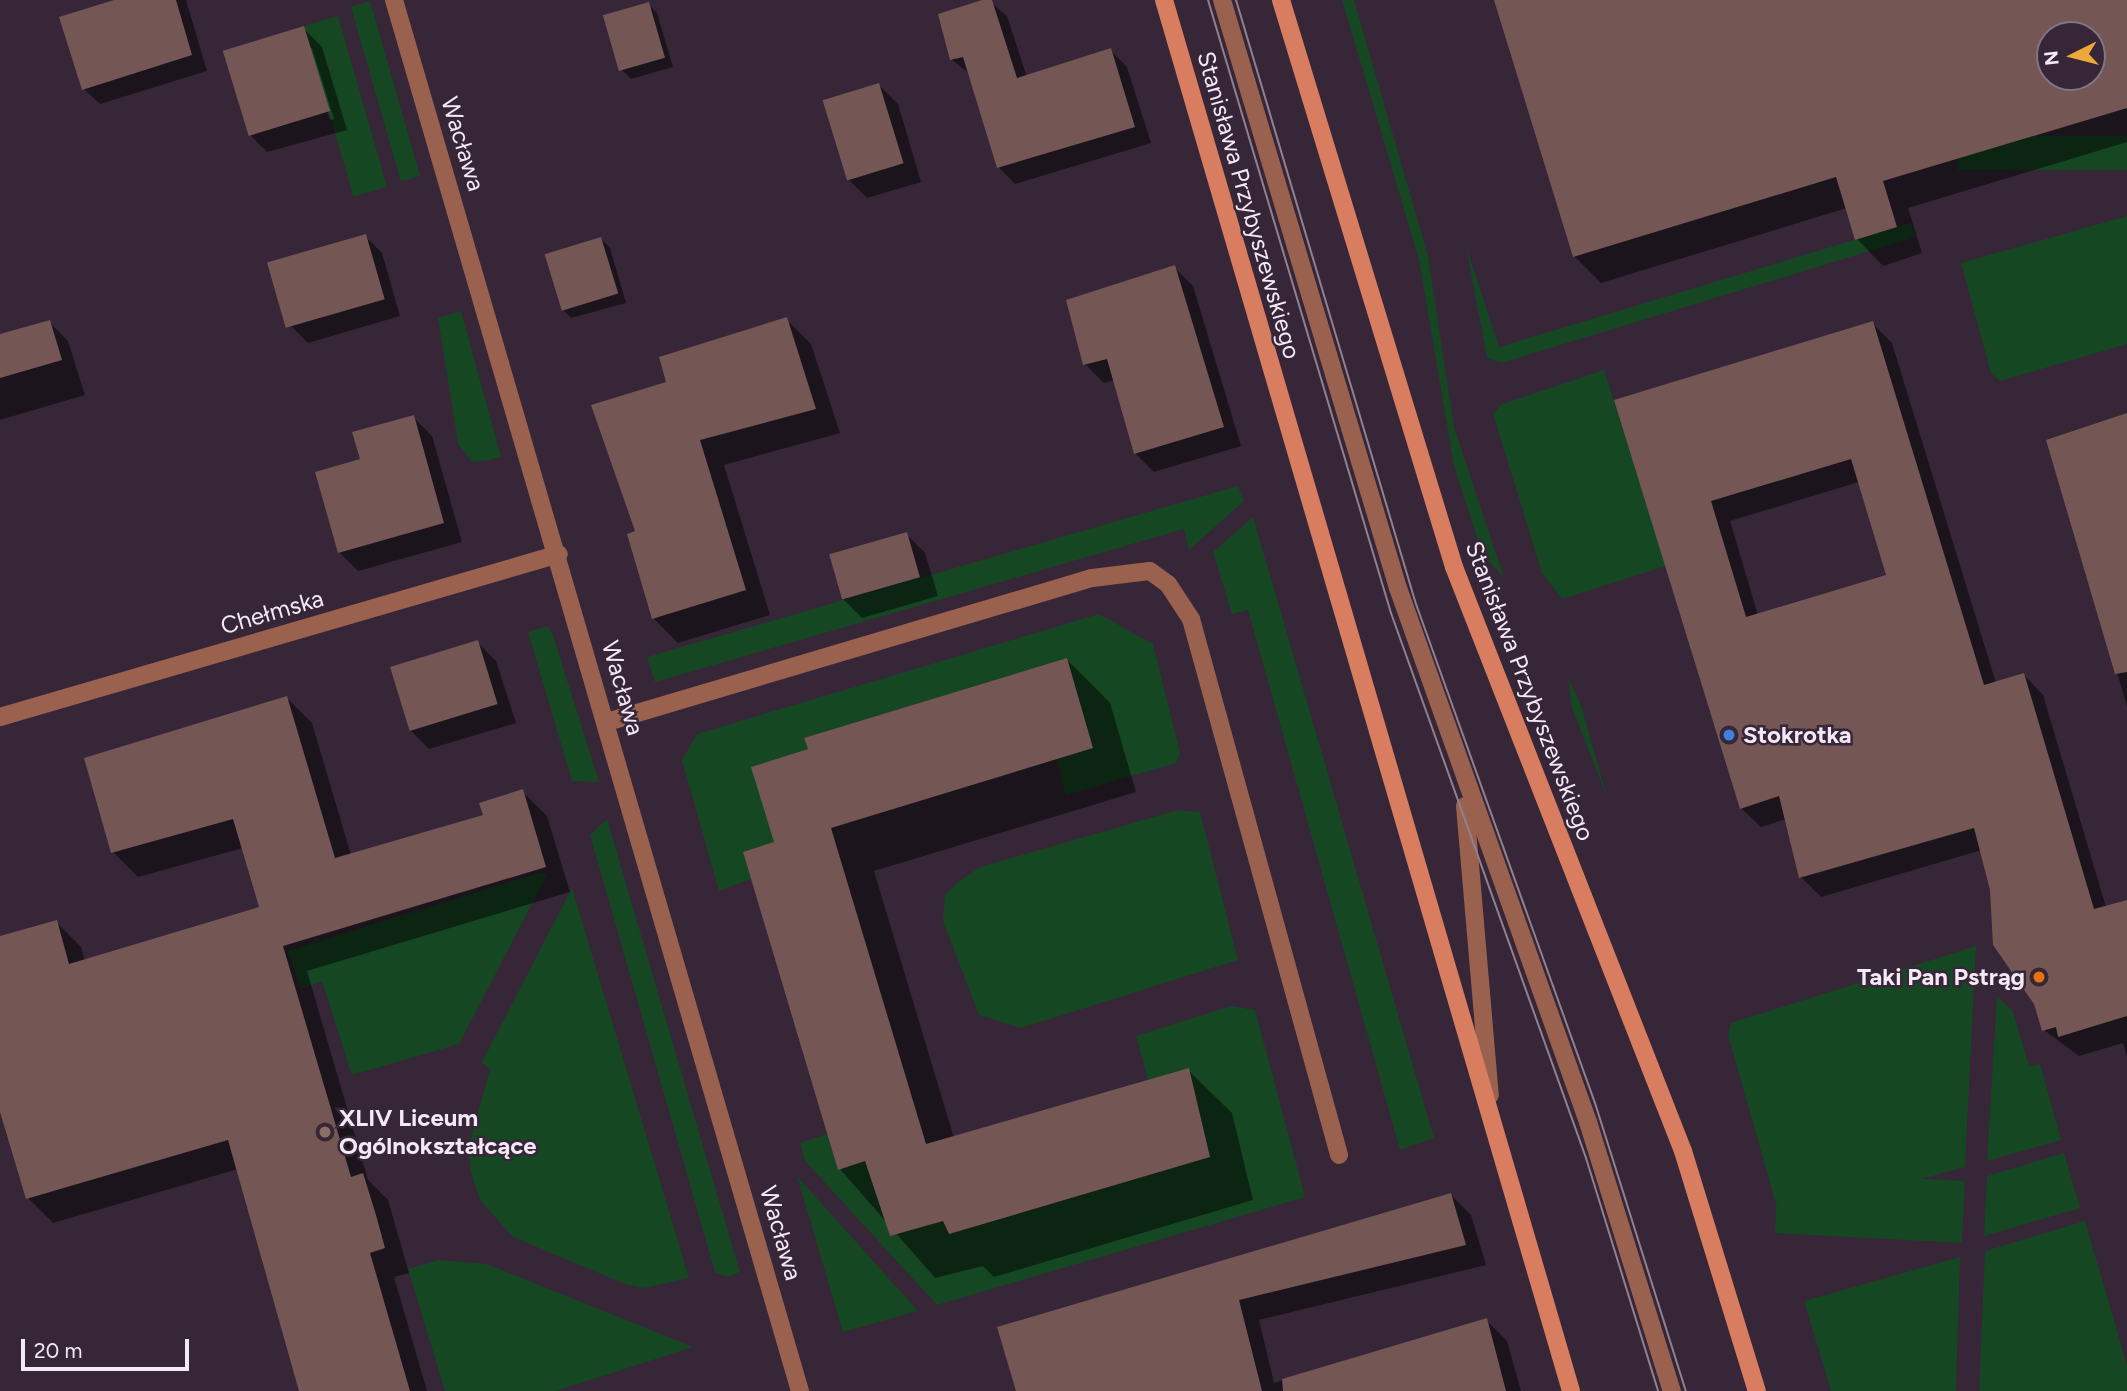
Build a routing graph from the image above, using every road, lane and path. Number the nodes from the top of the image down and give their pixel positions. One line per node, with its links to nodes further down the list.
1 (394, 0): 5 (street, Wacława)
2 (1164, 0): 9 (main road, Stanisława Przybyszewskiego)
3 (1222, 0): 8 (street)
4 (1281, 0): 15 (main road, Stanisława Przybyszewskiego)
5 (559, 554): 6 (street, Chełmska); 7 (street, Wacława)
6 (0, 717)
7 (607, 722): 10 (street); 11 (street, Wacława)
8 (1459, 768): 9 (street); 14 (street)
9 (1497, 1140): 13 (main road, Stanisława Przybyszewskiego)
10 (1339, 1155)
11 (799, 1389): 12 (street)
12 (781, 1391)
13 (1570, 1391)
14 (1672, 1391)
15 (1757, 1391)

